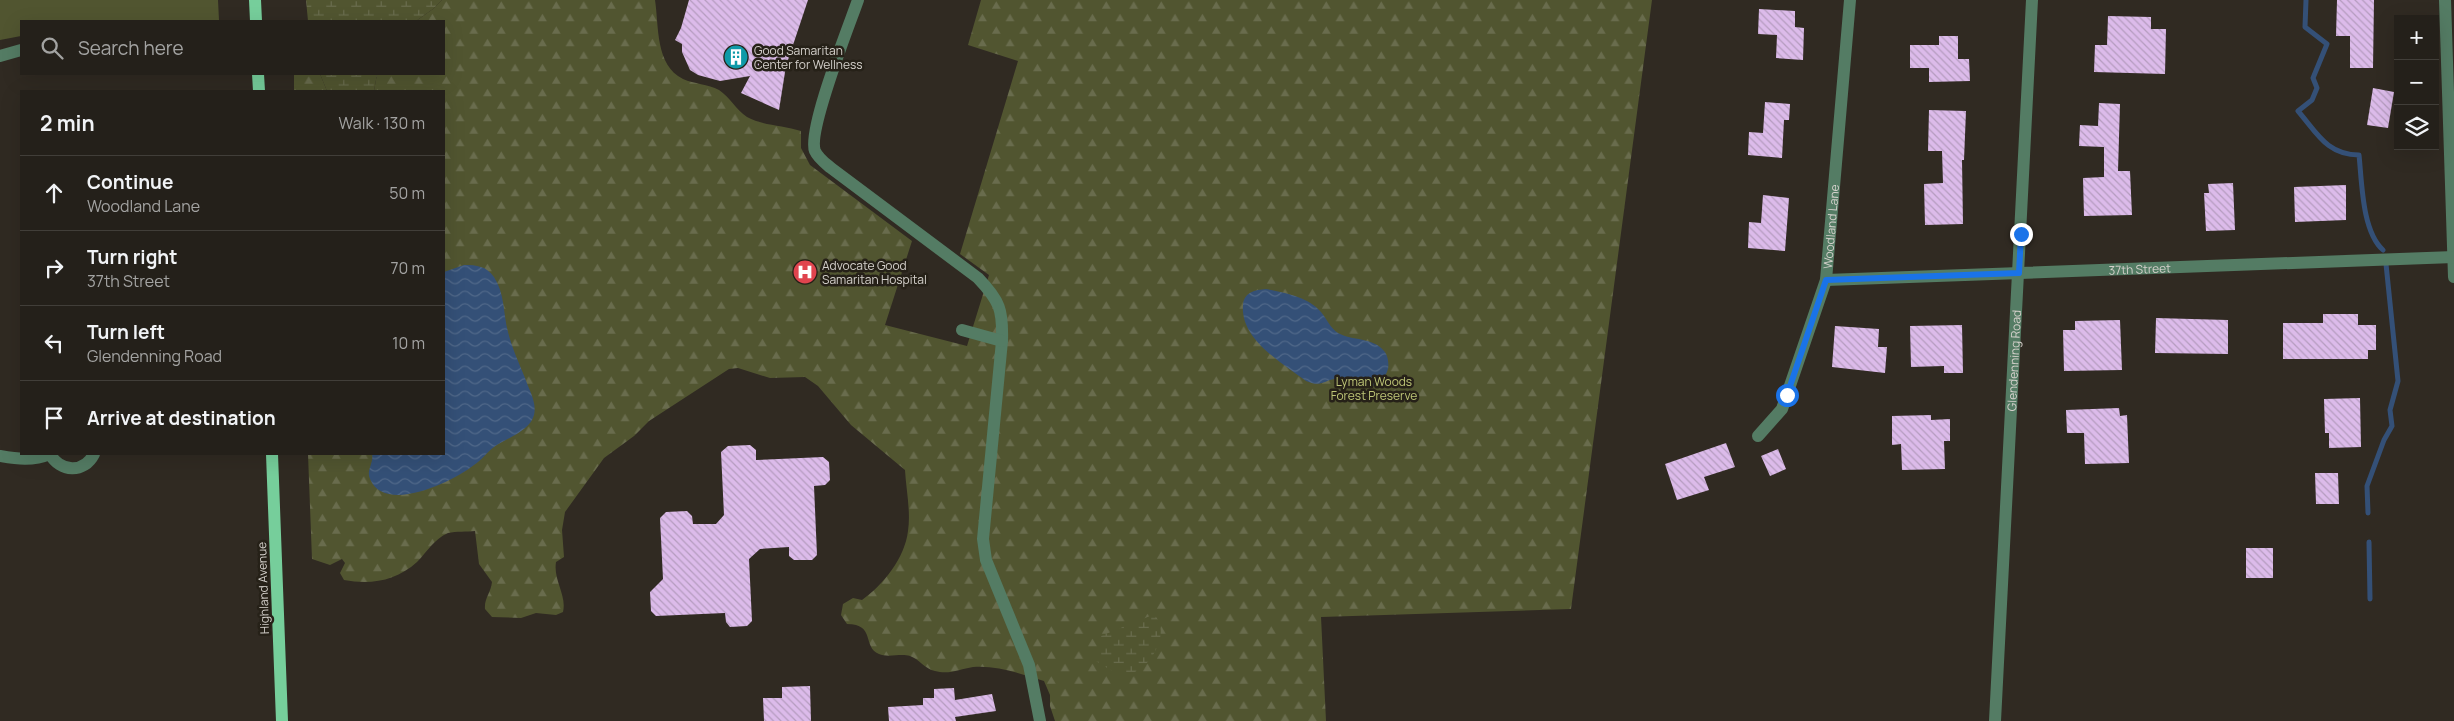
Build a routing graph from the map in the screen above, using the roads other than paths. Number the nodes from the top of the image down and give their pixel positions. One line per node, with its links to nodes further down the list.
1 (256, 0): 6 (main road)
2 (858, 0): 16 (street)
3 (1850, 0): 14 (street, Woodland Lane)
4 (2032, 0): 12 (street, Glendenning Road)
5 (2445, 0): 11 (street)
6 (256, 20)
7 (20, 50): 8 (street)
8 (0, 56)
9 (258, 75): 10 (main road)
10 (259, 90)
11 (2454, 257): 12 (street, 37th Street); 13 (street)
12 (2019, 273): 14 (street, 37th Street); 25 (street, Glendenning Road)
13 (2454, 277)
14 (1826, 280): 17 (street, Woodland Lane)
15 (962, 330): 16 (street)
16 (1002, 341): 24 (street)
17 (1758, 436)
18 (48, 455): 22 (street)
19 (51, 455): 20 (street)
20 (93, 455)
21 (272, 455): 23 (main road, Highland Avenue)
22 (0, 456)
23 (282, 721)
24 (1040, 721)
25 (1996, 721)

